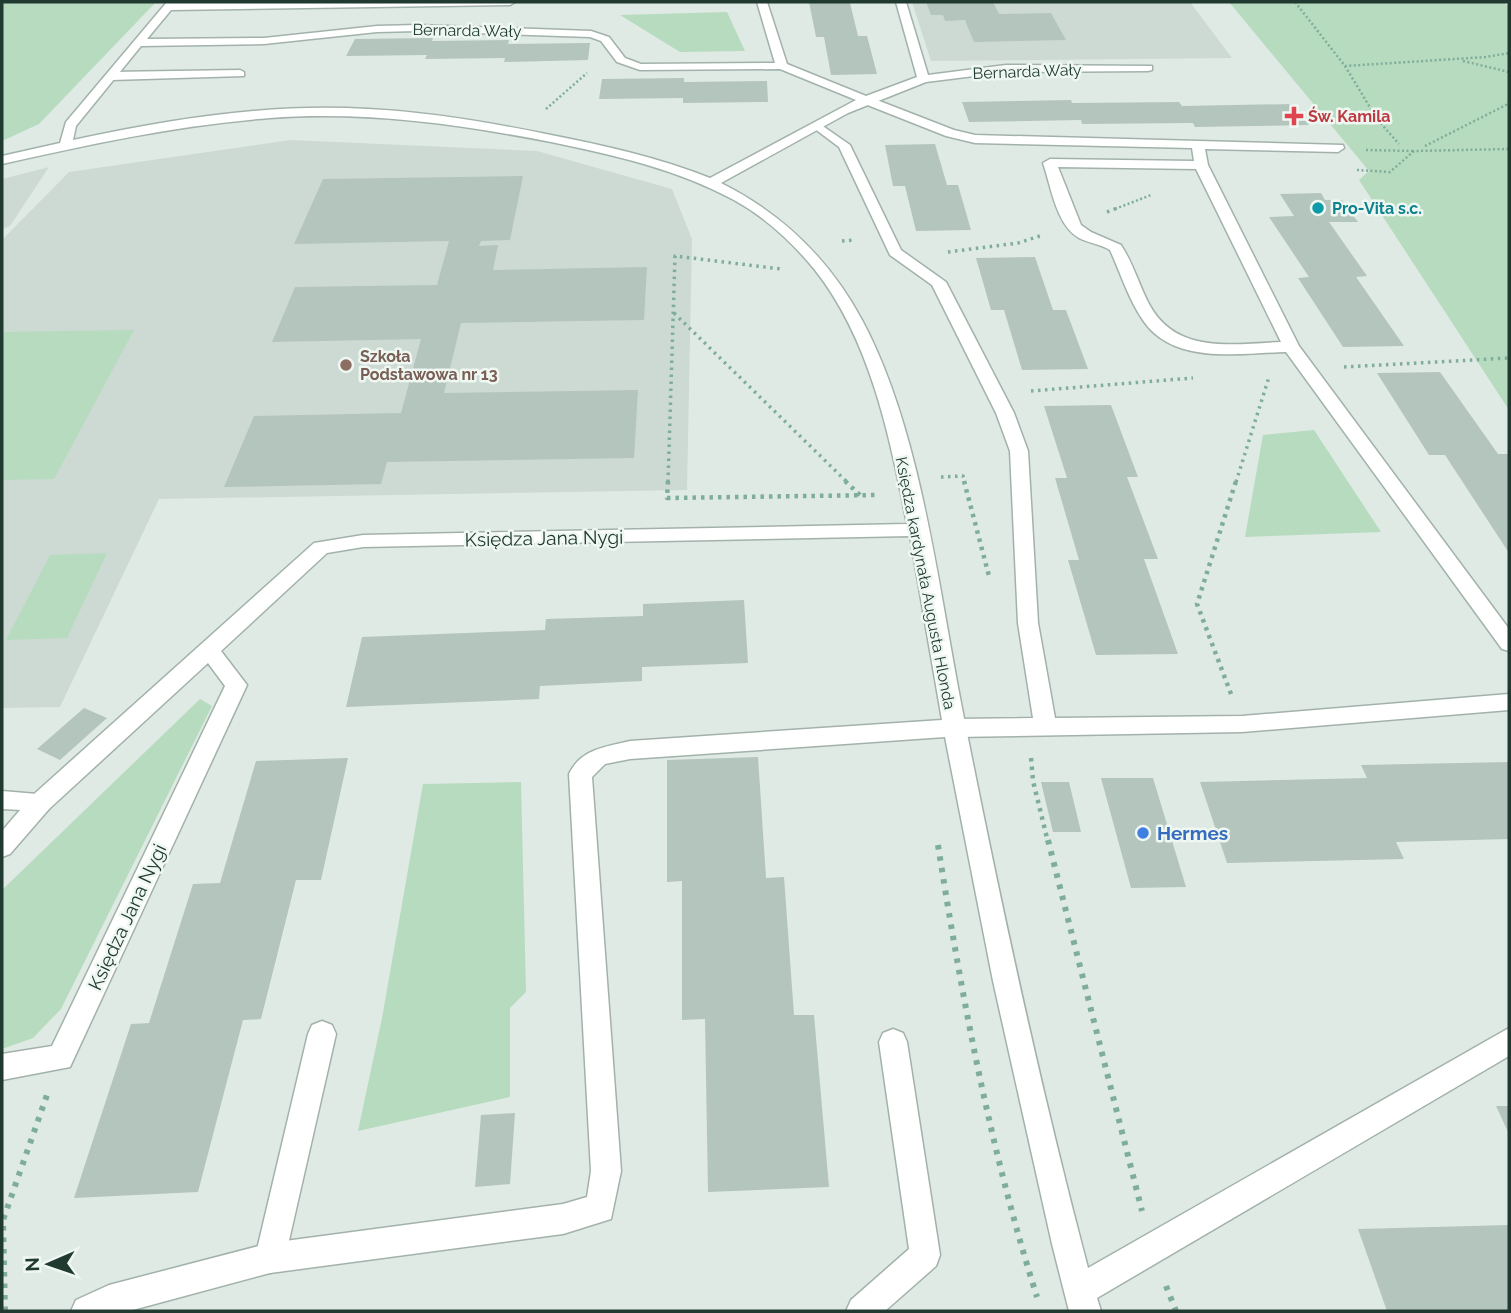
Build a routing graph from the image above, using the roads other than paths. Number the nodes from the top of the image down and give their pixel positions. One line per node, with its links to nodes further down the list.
1 (510, 2): 4 (street, Bernarda Wały)
2 (762, 2): 6 (street)
3 (901, 2): 10 (street)
4 (170, 4): 5 (street, Bernarda Wały)
5 (138, 43): 6 (street, Bernarda Wały); 9 (street, Bernarda Wały)
6 (782, 66): 11 (street, Bernarda Wały)
7 (1148, 68): 10 (street, Bernarda Wały)
8 (240, 74): 9 (street)
9 (111, 76): 13 (street, Bernarda Wały)
10 (923, 79): 11 (street, Bernarda Wały)
11 (869, 101): 12 (street, Bernarda Wały); 14 (street)
12 (817, 126): 18 (street, Bernarda Wały); 25 (street)
13 (66, 145): 16 (street, Księdza kardynała Augusta Hlonda); 18 (street, Księdza kardynała Augusta Hlonda)
14 (1198, 145): 15 (street); 17 (street)
15 (1338, 148)
16 (2, 160)
17 (1201, 165): 19 (street); 19 (street)
18 (712, 182): 20 (street, Księdza kardynała Augusta Hlonda)
19 (1291, 347): 21 (street)
20 (919, 530): 22 (street, Księdza Jana Nygi); 24 (street, Księdza kardynała Augusta Hlonda)
21 (1509, 644)
22 (210, 651): 27 (street, Księdza Jana Nygi); 32 (street, Księdza Jana Nygi)
23 (1509, 702): 25 (street)
24 (954, 728): 25 (street); 33 (street, Księdza kardynała Augusta Hlonda); 34 (street, Księdza kardynała Augusta Hlonda)
25 (1037, 728)
26 (2, 800): 27 (street)
27 (41, 802): 28 (street, Księdza Jana Nygi)
28 (2, 847)
29 (322, 1034): 33 (street)
30 (1509, 1041): 34 (street)
31 (893, 1042): 36 (street)
32 (2, 1066)
33 (270, 1258): 35 (street, Księdza kardynała Augusta Hlonda)
34 (1082, 1301)
35 (88, 1311)
36 (862, 1311)

